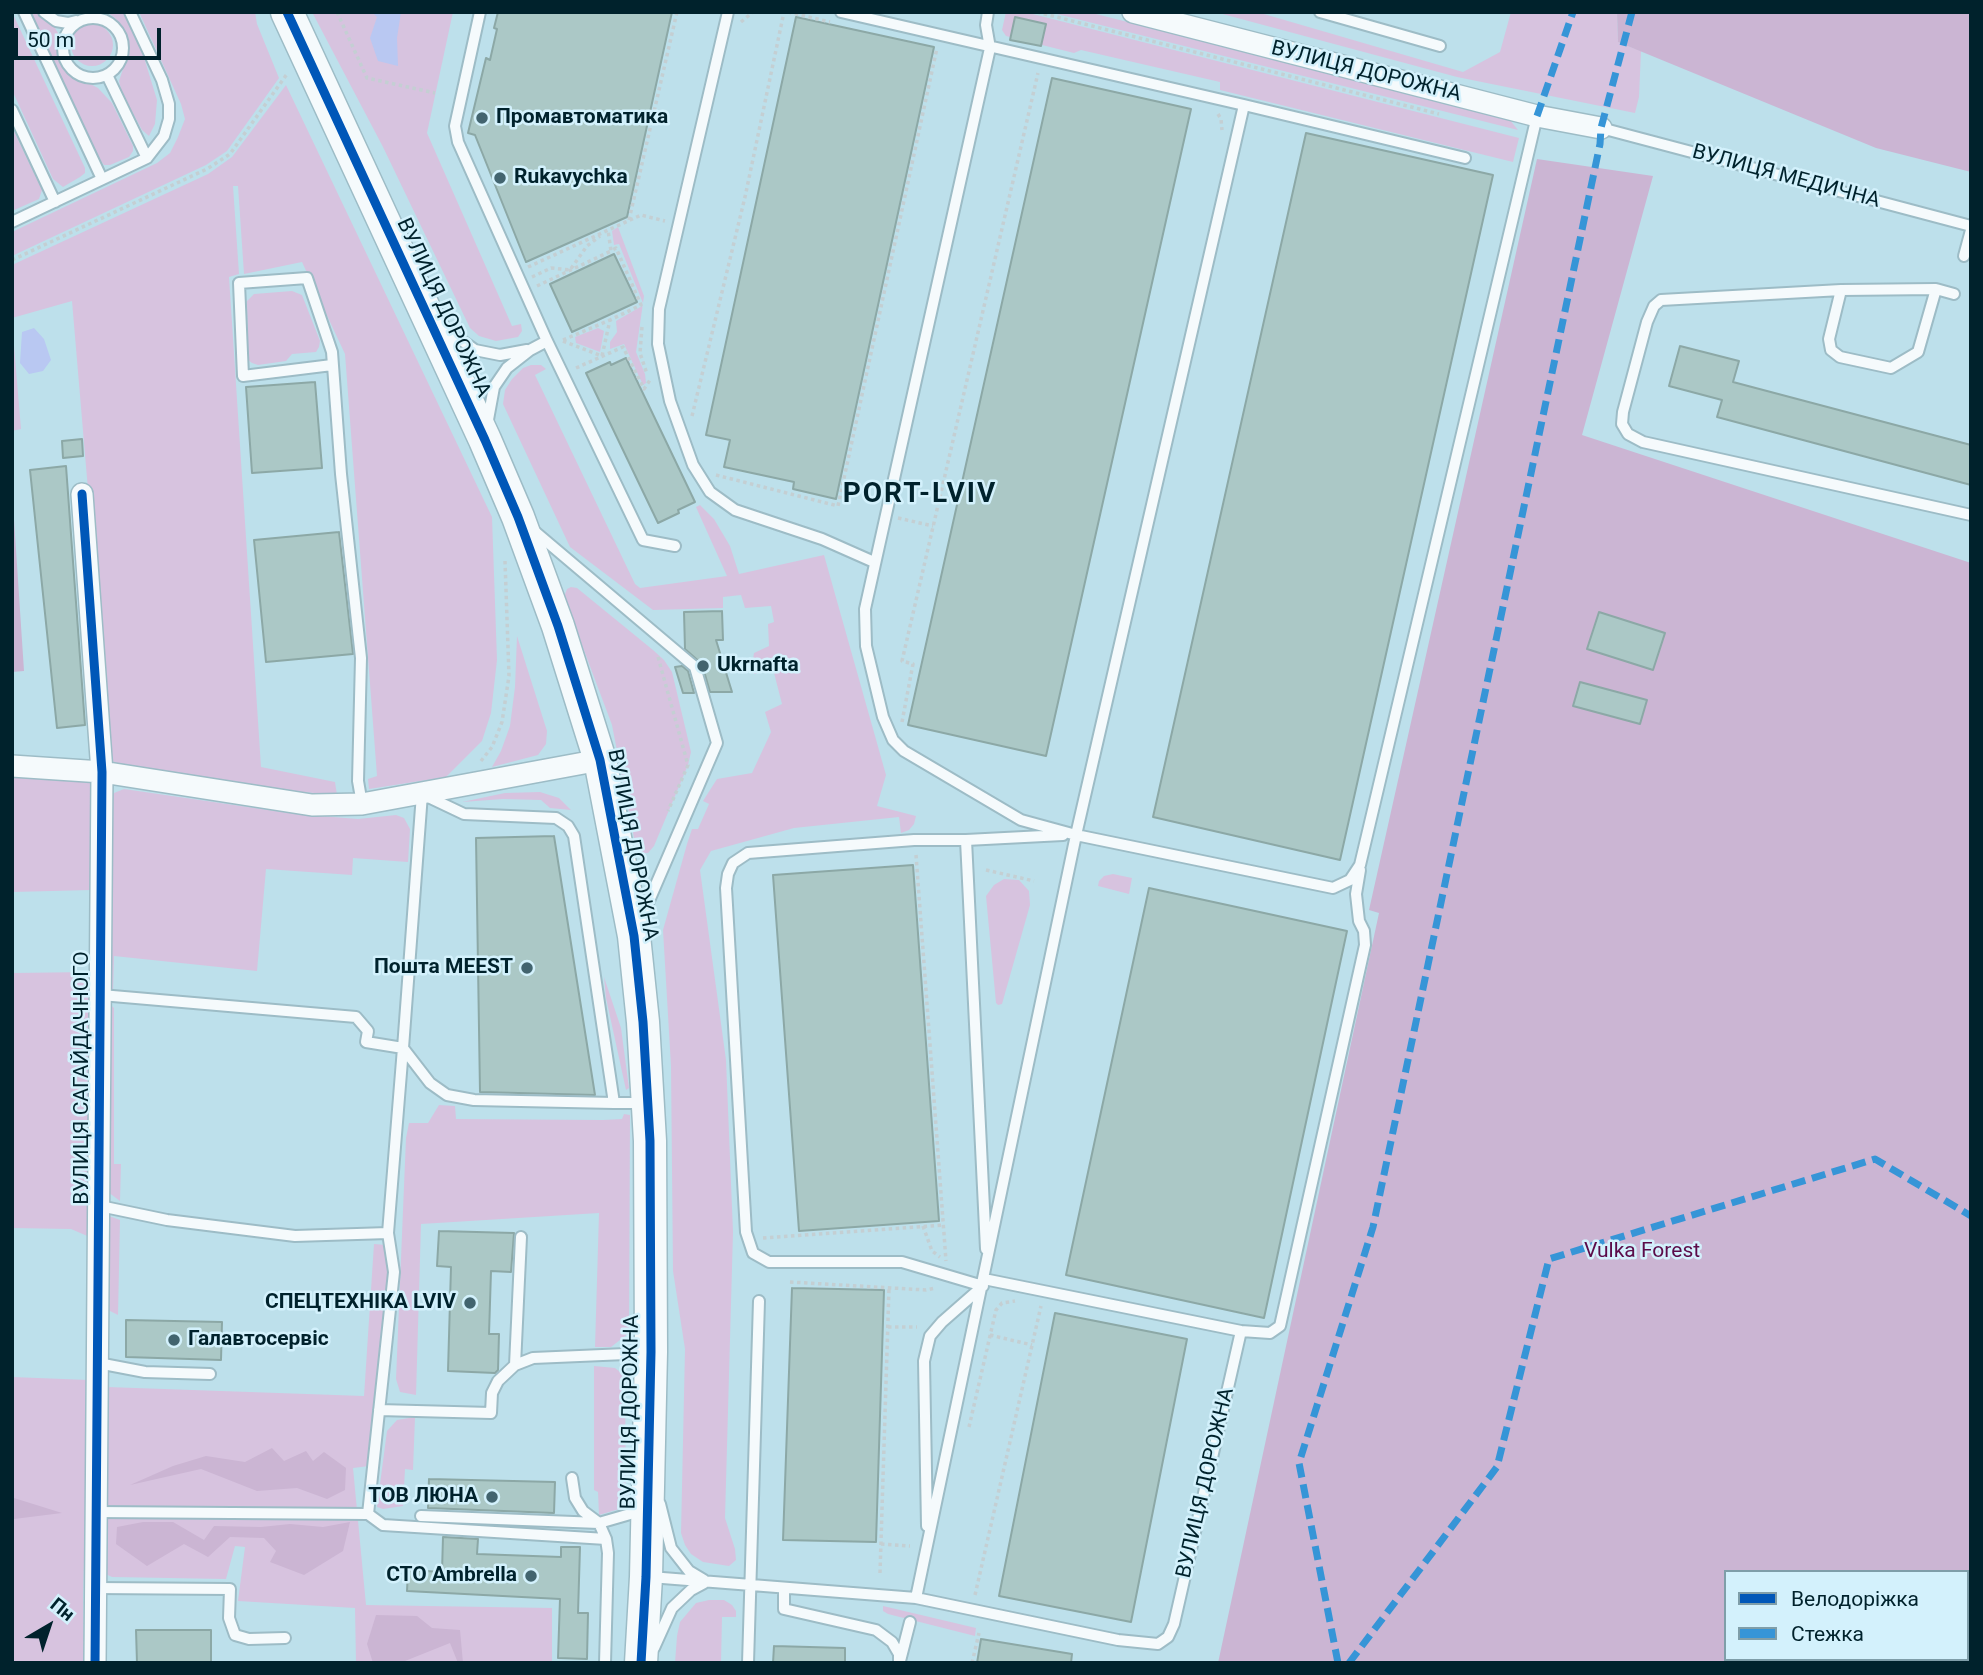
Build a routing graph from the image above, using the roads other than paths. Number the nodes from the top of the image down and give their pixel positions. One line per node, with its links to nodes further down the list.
1 (24, 12): 22 (lane)
2 (44, 12): 12 (lane)
3 (89, 12): 12 (lane)
4 (130, 12): 20 (lane)
5 (288, 12): 30 (main road, ВУЛИЦЯ ДОРОЖНА)
6 (480, 12): 31 (lane)
7 (728, 12): 39 (lane)
8 (841, 12): 14 (lane)
9 (988, 12): 14 (lane)
10 (1133, 12): 18 (street, ВУЛИЦЯ ДОРОЖНА)
11 (1320, 12): 13 (lane)
12 (80, 20): 15 (lane); 15 (lane)
13 (1440, 46)
14 (990, 48): 16 (lane); 39 (lane)
15 (107, 75): 20 (lane)
16 (1244, 105): 21 (lane); 45 (lane)
17 (12, 110): 23 (lane)
18 (1537, 116): 19 (street, ВУЛИЦЯ ДОРОЖНА); 47 (lane)
19 (1601, 128): 25 (lane, ВУЛИЦЯ МЕДИЧНА)
20 (147, 158): 22 (lane)
21 (1465, 158)
22 (102, 179): 23 (lane)
23 (55, 202): 24 (lane)
24 (12, 222)
25 (1971, 228): 26 (lane)
26 (1964, 256)
27 (1841, 289): 28 (lane); 28 (lane); 36 (lane)
28 (1936, 289): 29 (lane)
29 (1954, 294)
30 (427, 315): 32 (lane, ВУЛИЦЯ ДОРОЖНА); 34 (main road, ВУЛИЦЯ ДОРОЖНА)
31 (547, 341): 32 (lane, ВУЛИЦЯ ДОРОЖНА); 38 (lane)
32 (530, 350): 34 (lane, ВУЛИЦЯ ДОРОЖНА)
33 (332, 365): 33 (lane); 44 (lane)
34 (485, 440): 37 (main road, ВУЛИЦЯ ДОРОЖНА)
35 (82, 494): 42 (street, ВУЛИЦЯ САГАЙДАЧНОГО)
36 (1971, 515)
37 (518, 517): 40 (main road, ВУЛИЦЯ ДОРОЖНА); 48 (lane)
38 (675, 546)
39 (874, 562): 45 (lane)
40 (600, 760): 43 (street); 48 (main road, ВУЛИЦЯ ДОРОЖНА)
41 (12, 766): 42 (street)
42 (103, 772): 44 (street); 49 (street, ВУЛИЦЯ САГАЙДАЧНОГО)
43 (422, 794): 44 (street); 50 (lane); 52 (lane)
44 (362, 804)
45 (1076, 835): 46 (lane); 47 (lane); 56 (lane)
46 (966, 841): 56 (lane); 57 (lane)
47 (1360, 865): 59 (lane)
48 (634, 936): 51 (main road, ВУЛИЦЯ ДОРОЖНА)
49 (101, 995): 50 (lane); 53 (street, ВУЛИЦЯ САГАЙДАЧНОГО)
50 (403, 1048): 52 (lane); 54 (lane)
51 (648, 1102): 52 (lane); 60 (main road, ВУЛИЦЯ ДОРОЖНА)
52 (614, 1103)
53 (100, 1206): 54 (lane); 61 (street, ВУЛИЦЯ САГАЙДАЧНОГО)
54 (388, 1233): 64 (lane)
55 (521, 1237): 62 (lane)
56 (987, 1266): 57 (lane)
57 (984, 1283): 59 (lane); 73 (lane); 73 (lane)
58 (758, 1301): 76 (lane)
59 (1241, 1331): 79 (lane, ВУЛИЦЯ ДОРОЖНА)
60 (652, 1352): 62 (lane); 65 (main road, ВУЛИЦЯ ДОРОЖНА)
61 (98, 1363): 63 (lane); 68 (street, ВУЛИЦЯ САГАЙДАЧНОГО)
62 (516, 1365): 64 (lane)
63 (210, 1374)
64 (379, 1410): 69 (lane)
65 (649, 1465): 67 (main road, ВУЛИЦЯ ДОРОЖНА); 75 (lane)
66 (572, 1478): 71 (lane)
67 (646, 1510): 71 (lane); 74 (main road, ВУЛИЦЯ ДОРОЖНА)
68 (96, 1512): 69 (lane); 77 (street, ВУЛИЦЯ САГАЙДАЧНОГО)
69 (368, 1514): 72 (lane)
70 (422, 1516): 71 (lane)
71 (598, 1523): 72 (lane)
72 (606, 1539): 83 (lane)
73 (928, 1544): 79 (lane)
74 (646, 1577): 75 (lane, ВУЛИЦЯ ДОРОЖНА); 84 (main road, ВУЛИЦЯ ДОРОЖНА)
75 (707, 1582): 76 (lane, ВУЛИЦЯ ДОРОЖНА); 85 (lane)
76 (751, 1585): 78 (lane, ВУЛИЦЯ ДОРОЖНА); 86 (lane)
77 (95, 1588): 81 (lane); 82 (street, ВУЛИЦЯ САГАЙДАЧНОГО)
78 (784, 1588): 79 (lane, ВУЛИЦЯ ДОРОЖНА); 87 (lane)
79 (916, 1598)
80 (910, 1622): 87 (lane)
81 (285, 1638)
82 (95, 1663)
83 (605, 1663)
84 (642, 1663)
85 (649, 1663)
86 (748, 1663)
87 (899, 1663)

